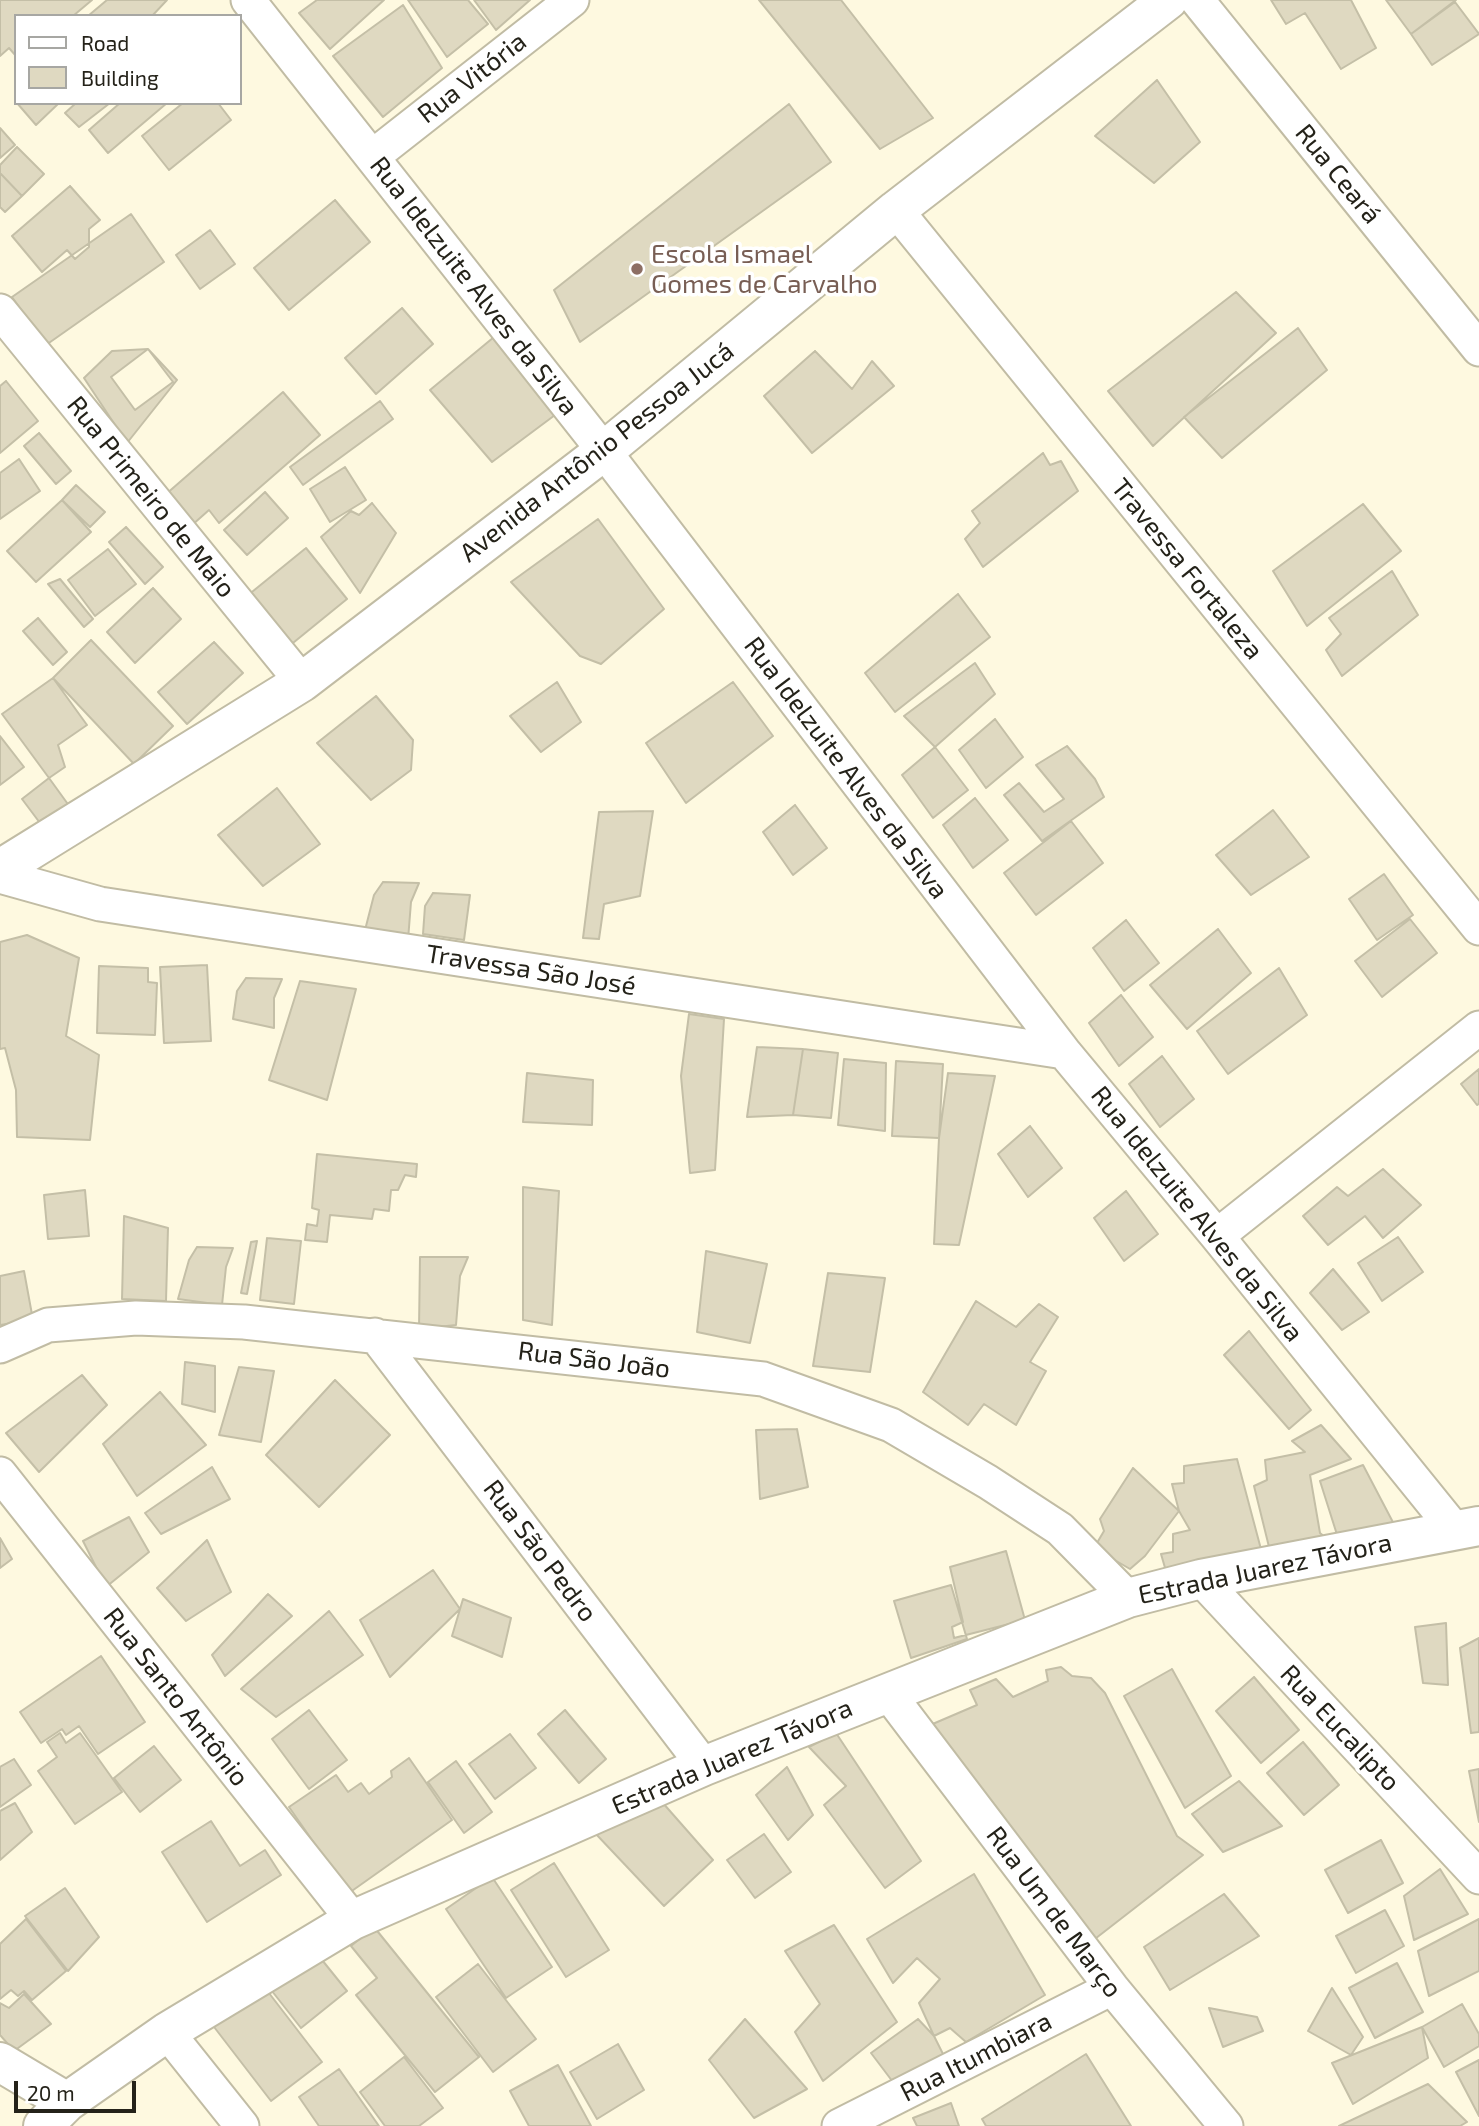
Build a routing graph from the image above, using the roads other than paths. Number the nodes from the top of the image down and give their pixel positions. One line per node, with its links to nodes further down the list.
1 (248, 0): 5 (street, Rua Idelzuite Alves da Silva)
2 (572, 0): 5 (street, Rua Vitória)
3 (1168, 0): 6 (street, Avenida Antônio Pessoa Jucá)
4 (1197, 0): 8 (street, Rua Ceará)
5 (372, 157): 9 (street, Rua Idelzuite Alves da Silva)
6 (896, 210): 9 (street, Avenida Antônio Pessoa Jucá); 13 (street, Travessa Fortaleza)
7 (0, 312): 10 (street, Rua Primeiro de Maio)
8 (1479, 349)
9 (604, 451): 10 (street, Avenida Antônio Pessoa Jucá); 15 (street, Rua Idelzuite Alves da Silva)
10 (302, 682): 11 (street, Avenida Antônio Pessoa Jucá)
11 (0, 869)
12 (0, 876): 15 (street, Travessa São José)
13 (1479, 928)
14 (1479, 1028): 16 (street)
15 (1064, 1052): 16 (street, Rua Idelzuite Alves da Silva)
16 (1217, 1236): 20 (street, Rua Idelzuite Alves da Silva)
17 (375, 1335): 18 (street, Rua São João); 22 (street, Rua São João); 24 (street, Rua São Pedro)
18 (0, 1346)
19 (0, 1474): 26 (street, Rua Santo Antônio)
20 (1466, 1528): 21 (street, Estrada Juarez Távora)
21 (1201, 1578): 22 (street, Estrada Juarez Távora); 25 (street, Rua Eucalipto)
22 (1128, 1598): 23 (street, Estrada Juarez Távora)
23 (888, 1693): 24 (street, Estrada Juarez Távora); 27 (street, Rua Um de Março)
24 (704, 1766): 26 (street, Estrada Juarez Távora)
25 (1479, 1877)
26 (353, 1920): 28 (street, Estrada Juarez Távora)
27 (1112, 1988): 32 (street, Rua Itumbiara); 33 (street, Rua Um de Março)
28 (167, 2032): 30 (street, Estrada Juarez Távora); 31 (street)
29 (0, 2062): 30 (street)
30 (55, 2114)
31 (242, 2126)
32 (839, 2126)
33 (1226, 2126)

